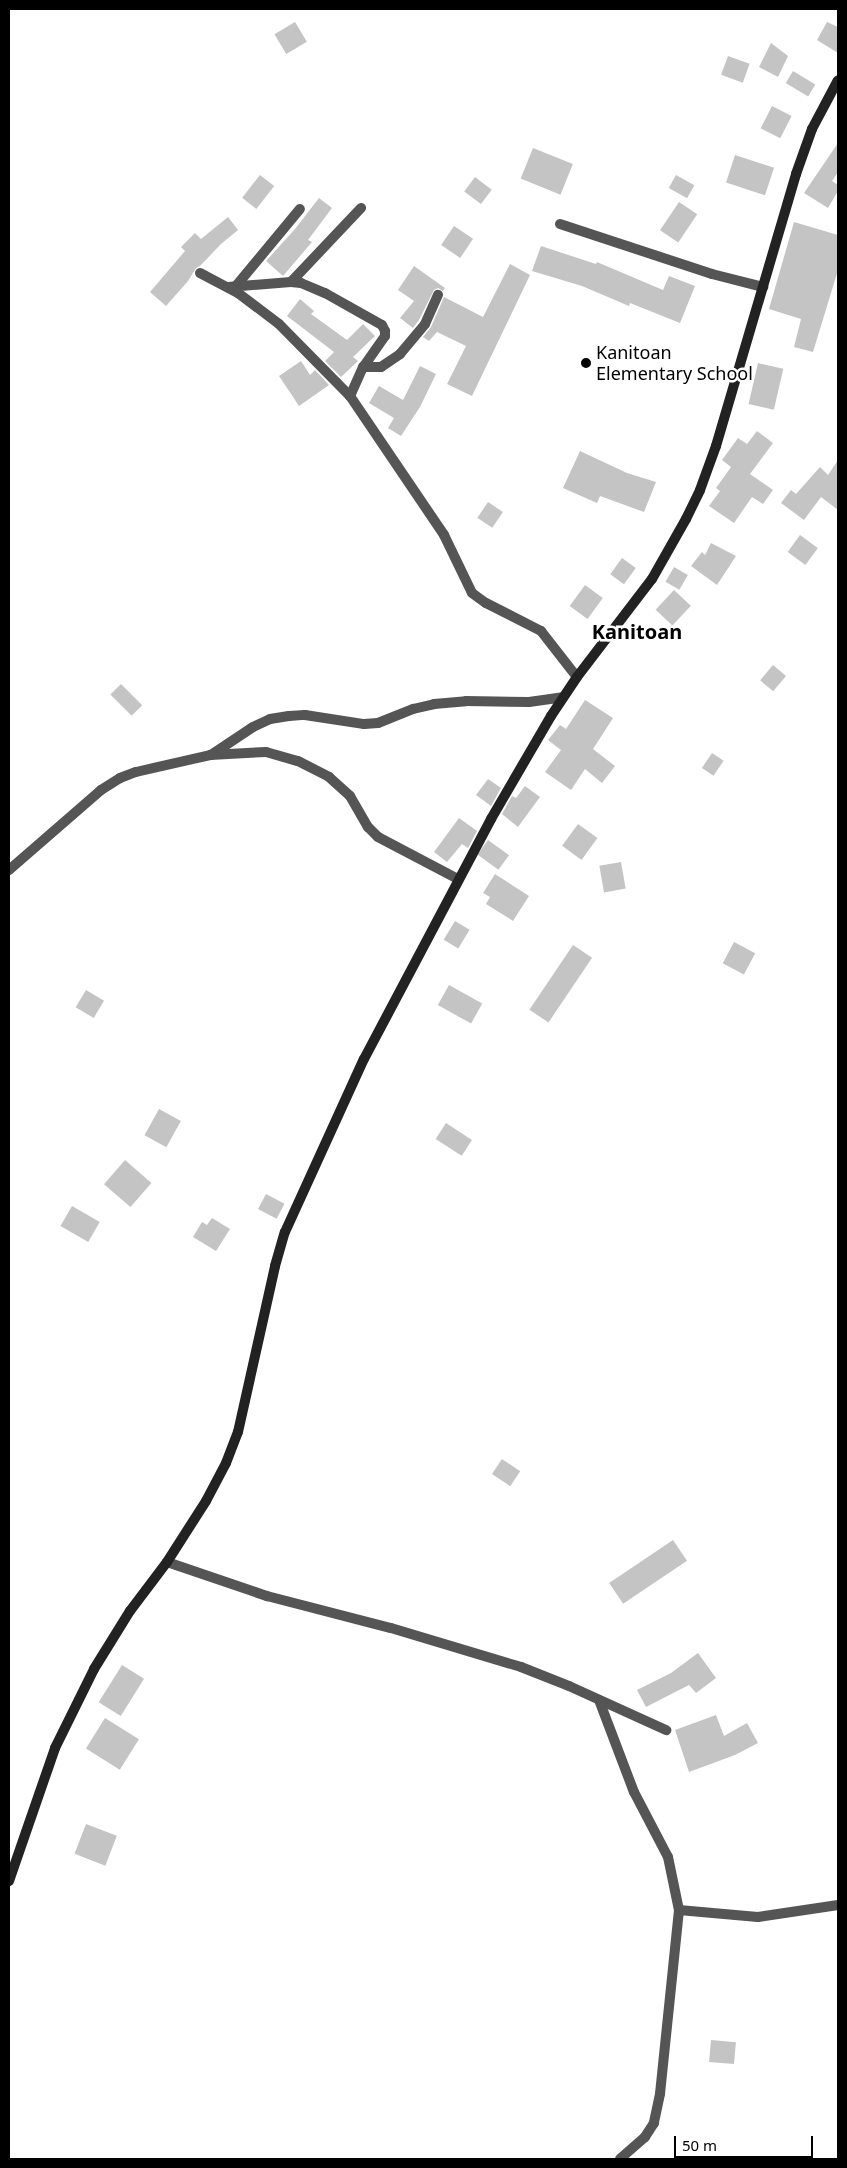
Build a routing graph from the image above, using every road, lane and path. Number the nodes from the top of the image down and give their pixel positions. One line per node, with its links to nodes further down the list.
1 (838, 80): 8 (street)
2 (361, 208): 6 (street)
3 (300, 209): 7 (street)
4 (560, 224): 8 (street)
5 (200, 273): 7 (street)
6 (291, 282): 7 (street); 10 (street)
7 (232, 286): 11 (street)
8 (763, 286): 12 (street)
9 (438, 295): 10 (street)
10 (363, 367): 11 (street)
11 (350, 396): 12 (street)
12 (577, 677): 13 (street)
13 (563, 697): 14 (street); 16 (street)
14 (210, 755): 15 (street); 16 (street)
15 (9, 870)
16 (458, 879): 17 (street)
17 (167, 1562): 18 (street); 20 (street)
18 (598, 1700): 19 (street); 22 (street)
19 (666, 1730)
20 (9, 1881)
21 (838, 1905): 22 (street)
22 (678, 1910): 23 (street)
23 (620, 2159)

